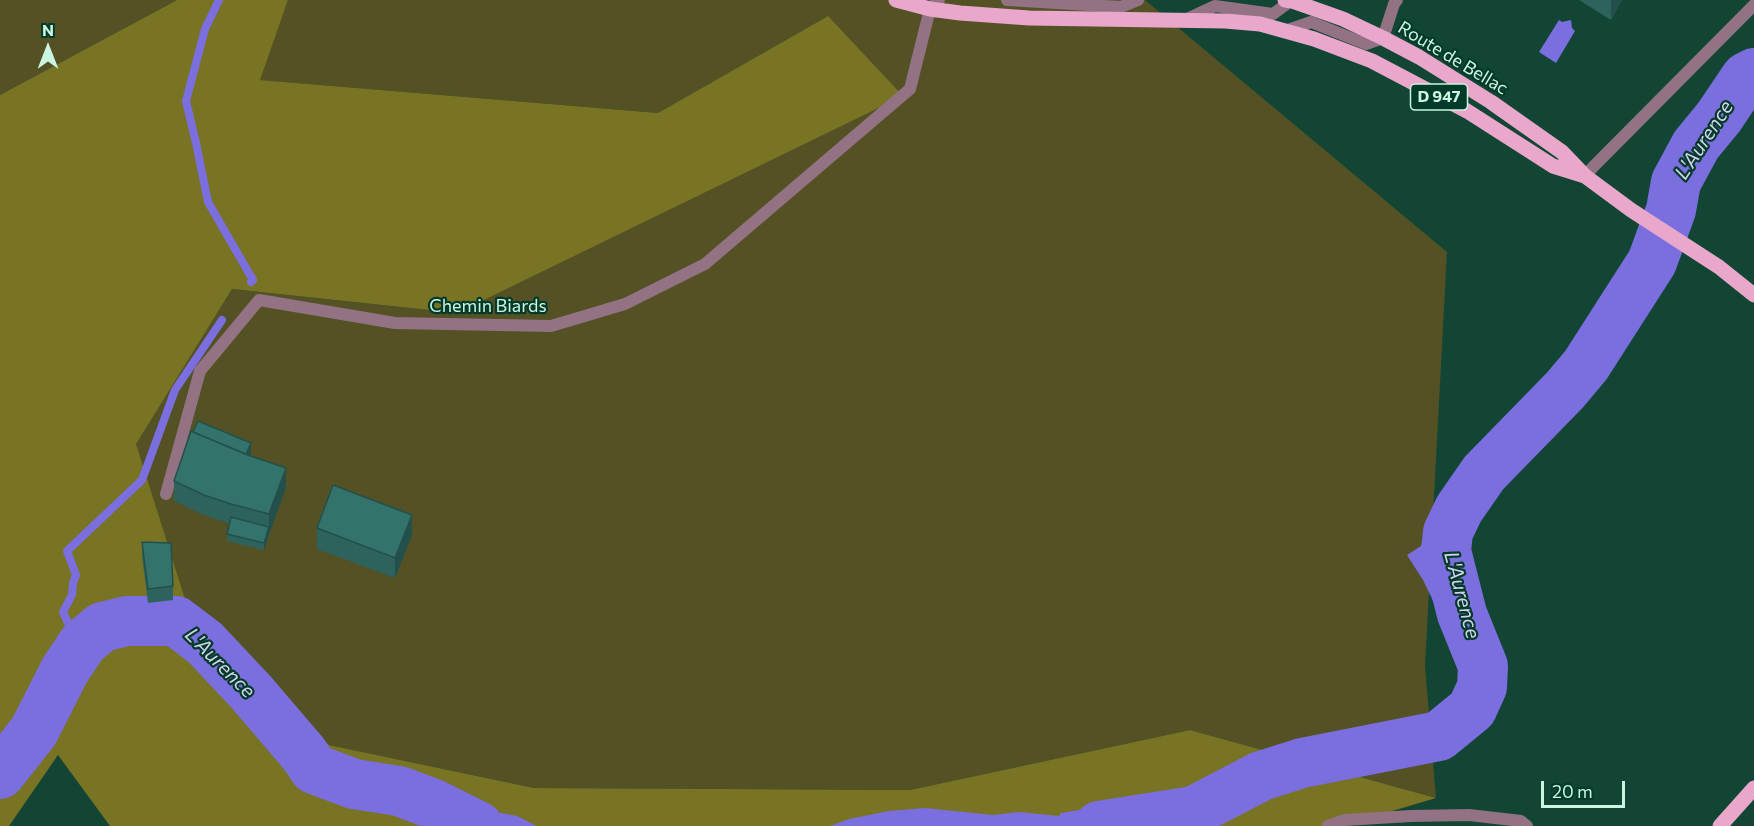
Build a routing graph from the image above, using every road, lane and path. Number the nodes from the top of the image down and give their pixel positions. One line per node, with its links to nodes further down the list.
1 (896, 0): 6 (main road, Route de Bellac / D 947)
2 (1006, 0): 3 (street)
3 (1138, 0)
4 (1290, 0): 8 (street); 10 (main road, Route de Bellac / D 947)
5 (1397, 0): 10 (street)
6 (934, 4): 8 (main road, Route de Bellac / D 947); 13 (street, Chemin Biards)
7 (1754, 5): 11 (street)
8 (1184, 20): 9 (main road, Route de Bellac / D 947)
9 (1285, 31): 10 (street); 11 (main road, Route de Bellac / D 947)
10 (1383, 38): 11 (main road, Route de Bellac / D 947)
11 (1586, 176): 12 (main road, Route de Bellac / D 947)
12 (1754, 295)
13 (166, 494)
14 (1754, 788): 17 (main road)
15 (1328, 826): 16 (street)
16 (1527, 826)
17 (1720, 826)

